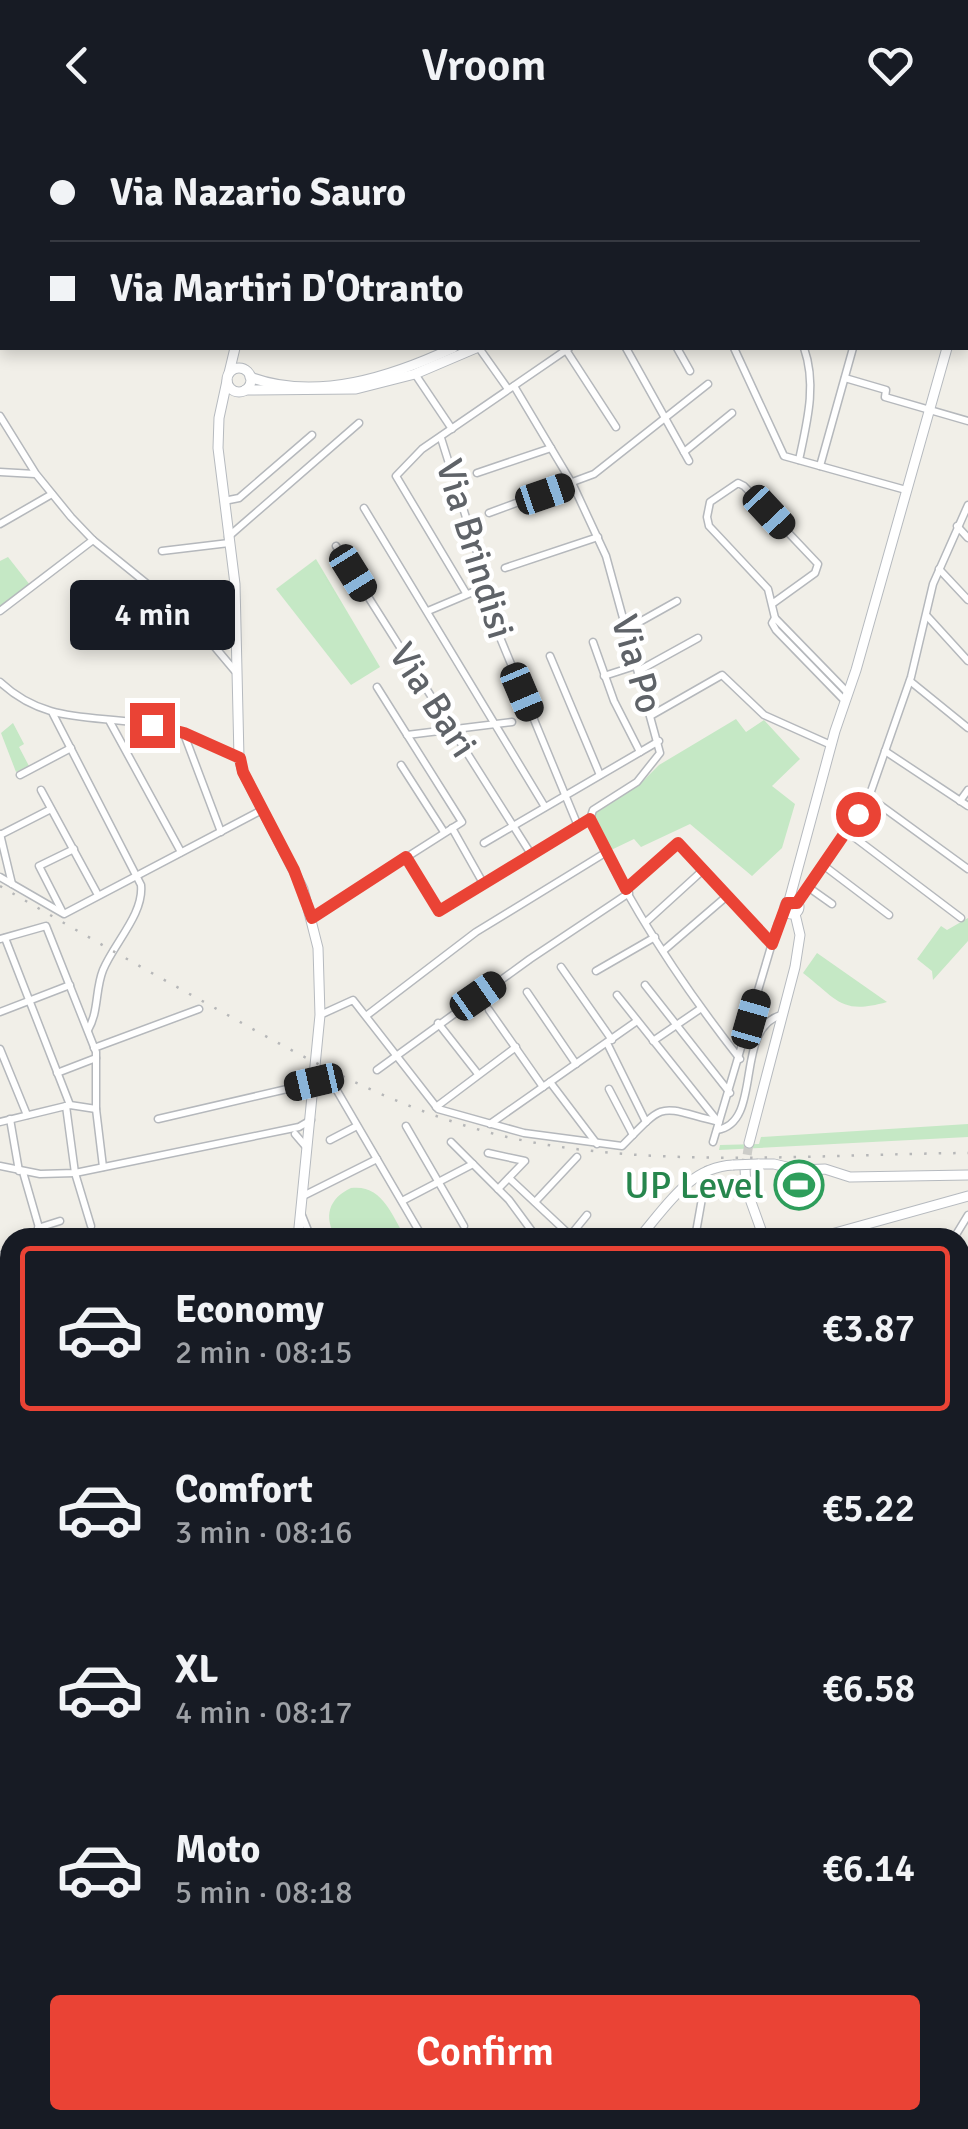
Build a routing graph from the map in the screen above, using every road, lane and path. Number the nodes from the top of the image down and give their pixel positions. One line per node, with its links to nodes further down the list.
1 (236, 350): 17 (street)
2 (238, 350): 15 (street)
3 (449, 350): 15 (street)
4 (472, 350): 16 (street)
5 (479, 350): 20 (street, Via Po)
6 (567, 350): 20 (street)
7 (569, 350): 28 (street)
8 (627, 350): 25 (street)
9 (678, 350): 14 (street)
10 (735, 350): 35 (street)
11 (805, 350): 35 (street)
12 (853, 350): 18 (street)
13 (947, 350): 22 (street)
14 (690, 371)
15 (248, 374): 17 (street); 21 (street)
16 (415, 374): 21 (street); 29 (street)
17 (228, 377): 21 (street); 31 (street)
18 (845, 378): 22 (street); 37 (street)
19 (708, 384): 25 (street)
20 (511, 388): 29 (street); 33 (street, Via Po)
21 (241, 391): 31 (street)
22 (930, 410): 26 (street); 42 (street)
23 (732, 414): 34 (street)
24 (0, 416): 40 (street)
25 (666, 417): 34 (street); 41 (street)
26 (968, 421)
27 (359, 424): 53 (street)
28 (616, 427)
29 (452, 429): 32 (street)
30 (312, 435): 44 (street)
31 (219, 436): 44 (street)
32 (441, 438): 58 (street, Via Brindisi); 59 (street)
33 (551, 448): 39 (street); 41 (street, Via Po)
34 (684, 452): 36 (street)
35 (800, 460): 37 (street)
36 (689, 461)
37 (820, 466): 42 (street)
38 (0, 472): 40 (street)
39 (476, 473)
40 (36, 474): 43 (street)
41 (572, 484): 47 (street); 50 (street, Via Po)
42 (906, 490): 77 (street)
43 (52, 494): 48 (street); 52 (street)
44 (224, 501): 53 (street)
45 (968, 505): 49 (street)
46 (364, 508): 64 (street)
47 (490, 514)
48 (0, 524)
49 (958, 526): 51 (street); 57 (street)
50 (598, 537): 56 (street); 66 (street, Via Po)
51 (968, 538)
52 (93, 540): 63 (street); 72 (street)
53 (228, 540): 55 (street); 72 (street)
54 (336, 546): 84 (street, Via Bari)
55 (162, 551)
56 (505, 568)
57 (939, 568): 60 (street); 65 (street)
58 (480, 589): 59 (street); 98 (street, Via Brindisi)
59 (466, 593): 64 (street)
60 (968, 600)
61 (677, 601): 66 (street)
62 (772, 604): 62 (street); 77 (street)
63 (0, 611)
64 (428, 611): 82 (street)
65 (926, 615): 70 (street); 74 (street)
66 (627, 629): 71 (street, Via Po)
67 (698, 638): 71 (street)
68 (593, 642): 73 (street)
69 (550, 656): 95 (street)
70 (968, 661)
71 (639, 667): 73 (street); 79 (street, Via Po)
72 (236, 671): 92 (street)
73 (604, 676): 91 (street)
74 (910, 681): 83 (street); 90 (street)
75 (1, 685): 78 (street)
76 (377, 687): 86 (street)
77 (847, 697): 88 (street)
78 (53, 714): 80 (street); 89 (street)
79 (652, 714): 87 (street, Via Po); 88 (street)
80 (110, 720): 85 (street); 115 (street)
81 (512, 722): 82 (street)
82 (496, 724): 84 (street); 102 (street)
83 (968, 728)
84 (454, 730): 86 (street); 106 (street, Via Bari)
85 (184, 733): 92 (street); 110 (street)
86 (407, 735): 108 (street)
87 (658, 741): 91 (street); 105 (street, Via Po)
88 (831, 744): 131 (street)
89 (72, 748): 94 (street); 122 (street)
90 (886, 751): 99 (street); 100 (street)
91 (640, 752): 95 (street)
92 (240, 758): 104 (street)
93 (401, 766): 111 (street)
94 (20, 775)
95 (600, 775): 98 (street)
96 (41, 790): 103 (street)
97 (968, 790): 100 (street)
98 (565, 796): 102 (street); 107 (street, Via Brindisi)
99 (869, 797): 109 (street); 120 (street)
100 (960, 801): 101 (street)
101 (968, 806)
102 (544, 807): 106 (street)
103 (51, 809): 112 (street); 114 (street)
104 (262, 810): 110 (street); 134 (street)
105 (590, 819): 107 (street, Via Po); 116 (street)
106 (513, 826): 113 (street); 117 (street, Via Bari)
107 (578, 826): 117 (street, Via Po)
108 (452, 828): 111 (street); 125 (street)
109 (846, 831): 119 (street); 135 (street)
110 (221, 832): 115 (street)
111 (444, 832): 118 (street)
112 (0, 834): 124 (street)
113 (484, 843)
114 (74, 849): 128 (street); 132 (street)
115 (181, 852): 122 (street)
116 (605, 852): 127 (street); 153 (street)
117 (531, 854): 125 (street, Via Po)
118 (406, 857): 125 (street, Via Po); 134 (street)
119 (823, 864): 126 (street); 133 (street)
120 (968, 869)
121 (702, 871): 127 (street); 129 (street); 136 (street)
122 (139, 874): 128 (street); 158 (street)
123 (0, 878): 124 (street)
124 (12, 884): 132 (street)
125 (484, 884)
126 (808, 887): 130 (street); 131 (street)
127 (628, 891): 136 (street); 156 (street)
128 (98, 896): 132 (street)
129 (727, 896): 139 (street); 140 (street)
130 (832, 904)
131 (792, 907): 139 (street); 154 (street)
132 (64, 914)
133 (889, 915)
134 (312, 918): 152 (street)
135 (961, 918)
136 (646, 922): 137 (street)
137 (655, 936): 140 (street); 142 (street)
138 (2, 939): 143 (street); 147 (street)
139 (772, 944): 166 (street)
140 (663, 951): 149 (street)
141 (561, 967): 159 (street)
142 (596, 970)
143 (70, 985): 147 (street); 158 (street)
144 (645, 985): 157 (street)
145 (528, 992): 167 (street)
146 (617, 994): 155 (street)
147 (28, 1000): 151 (street); 169 (street)
148 (200, 1009): 162 (street)
149 (700, 1009): 157 (street); 166 (street)
150 (489, 1010): 161 (street)
151 (0, 1012)
152 (320, 1015): 153 (street); 171 (street)
153 (366, 1016): 164 (street)
154 (781, 1016): 188 (street); 197 (street)
155 (638, 1021): 159 (street); 160 (street)
156 (438, 1023): 164 (street); 170 (street)
157 (676, 1025): 160 (street); 175 (street)
158 (88, 1030): 162 (street)
159 (609, 1041): 167 (street); 184 (street)
160 (653, 1041): 188 (street)
161 (516, 1047): 170 (street); 173 (street)
162 (94, 1048): 165 (street)
163 (0, 1049): 179 (street)
164 (397, 1054): 168 (street); 177 (street)
165 (96, 1058): 169 (street); 178 (street)
166 (740, 1059): 175 (street)
167 (576, 1064): 173 (street)
168 (376, 1070)
169 (57, 1073): 176 (street)
170 (478, 1074): 177 (street)
171 (314, 1082): 181 (street); 182 (street)
172 (338, 1082): 186 (street)
173 (547, 1085): 185 (street); 196 (street)
174 (609, 1089): 192 (street)
175 (730, 1093): 188 (street)
176 (68, 1106): 178 (street); 179 (street); 208 (street)
177 (436, 1107): 185 (street)
178 (96, 1110): 204 (street)
179 (26, 1116): 180 (street)
180 (10, 1119): 183 (street); 207 (street)
181 (158, 1119)
182 (311, 1120): 189 (street); 191 (street)
183 (0, 1122)
184 (646, 1122): 188 (street); 192 (street)
185 (489, 1125): 196 (street)
186 (357, 1126): 193 (street); 201 (street)
187 (406, 1126): 211 (street)
188 (718, 1126): 195 (street)
189 (280, 1130): 190 (street); 204 (street)
190 (295, 1134): 191 (street); 198 (street)
191 (310, 1134): 198 (street)
192 (632, 1135): 196 (street)
193 (330, 1140)
194 (451, 1142): 202 (street)
195 (713, 1142)
196 (598, 1144)
197 (749, 1144)
198 (308, 1149): 213 (street)
199 (488, 1153): 210 (street)
200 (577, 1157): 216 (street)
201 (377, 1159): 213 (street); 215 (street)
202 (472, 1164): 211 (street); 212 (street)
203 (0, 1166): 207 (street)
204 (103, 1167): 208 (street)
205 (708, 1168): 209 (street, bridge); 231 (street); 232 (street)
206 (746, 1168): 233 (street)
207 (21, 1171): 208 (street); 224 (street)
208 (75, 1172): 222 (street)
209 (968, 1175)
210 (509, 1178): 212 (street); 216 (street)
211 (437, 1182): 215 (street); 223 (street)
212 (498, 1189): 228 (street)
213 (303, 1196): 219 (street)
214 (968, 1196): 217 (street)
215 (402, 1200): 227 (street)
216 (535, 1202): 229 (street)
217 (944, 1204): 218 (street); 234 (street)
218 (968, 1206)
219 (302, 1213): 225 (street); 226 (street)
220 (588, 1216): 230 (street)
221 (60, 1221): 224 (street)
222 (91, 1226)
223 (464, 1226)
224 (38, 1228)
225 (300, 1228)
226 (307, 1228)
227 (417, 1228)
228 (530, 1228)
229 (561, 1228)
230 (578, 1228)
231 (648, 1228)
232 (699, 1228)
233 (761, 1228)
234 (854, 1228)

